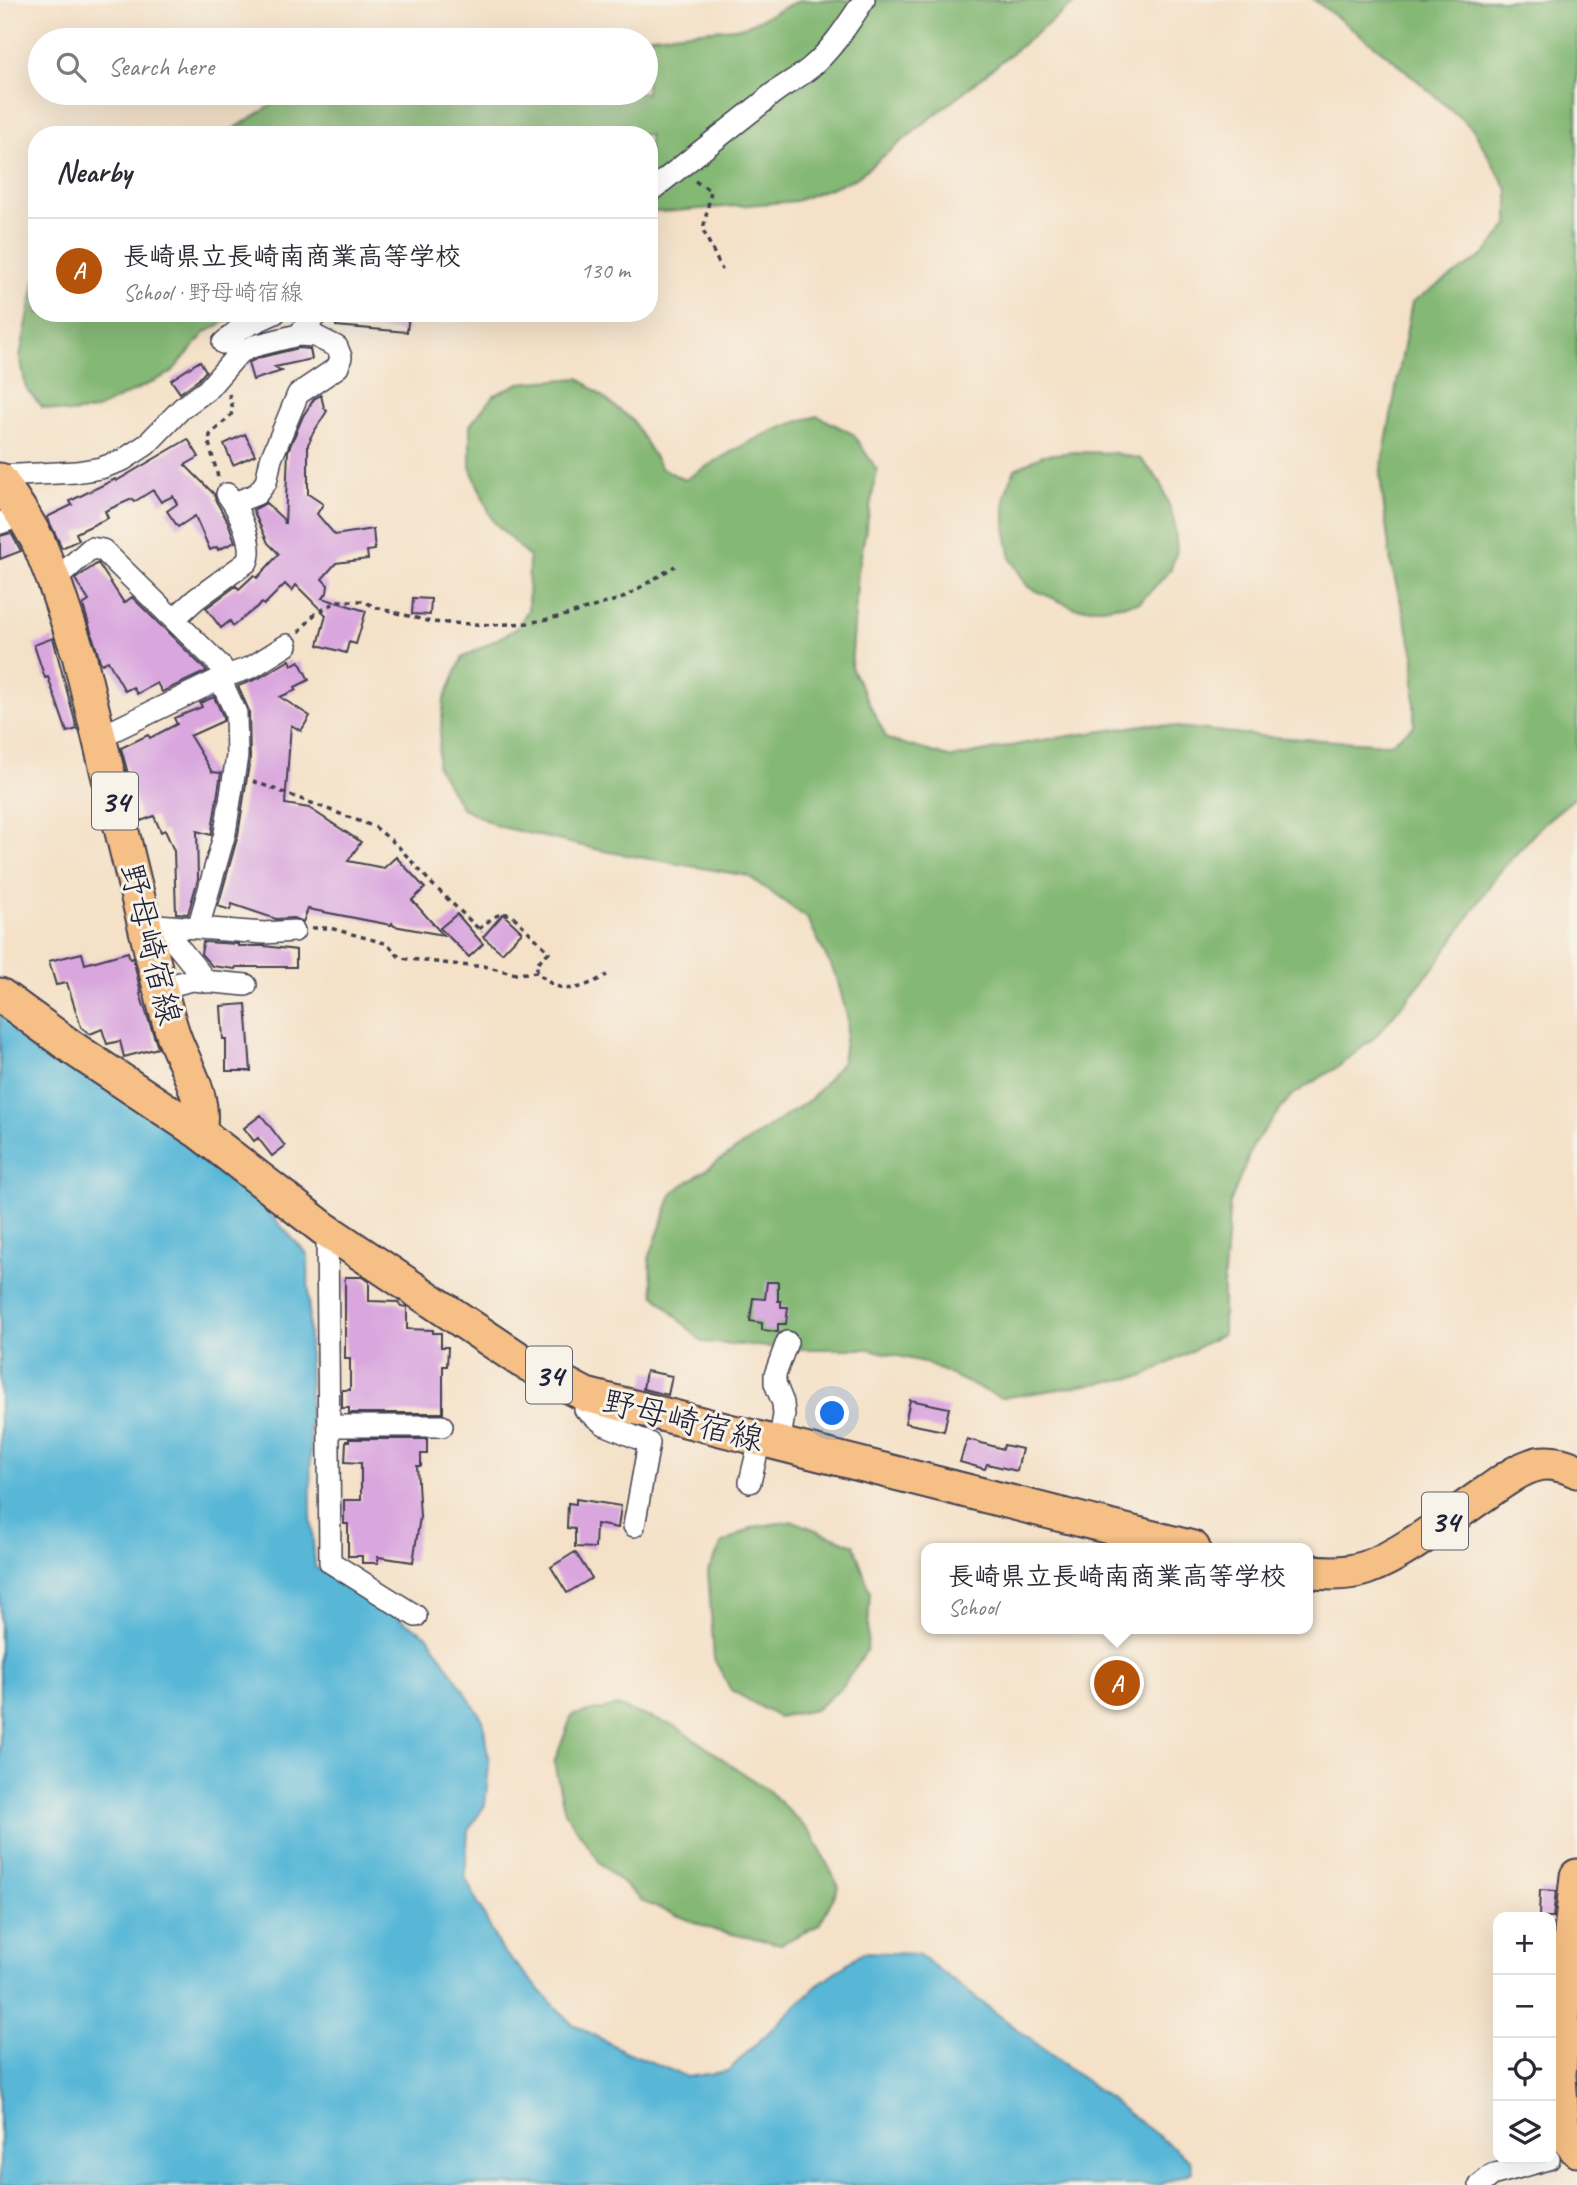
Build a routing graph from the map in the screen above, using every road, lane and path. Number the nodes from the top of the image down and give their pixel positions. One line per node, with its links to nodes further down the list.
1 (864, 0): 2 (street)
2 (679, 168): 3 (street); 4 (path)
3 (658, 185)
4 (722, 270)
5 (255, 322): 8 (street)
6 (310, 322): 7 (street)
7 (298, 335): 9 (street); 11 (street)
8 (223, 343)
9 (221, 372): 10 (street); 11 (path)
10 (0, 478): 12 (main road, 野母崎宿線 / 34)
11 (231, 498): 15 (street)
12 (12, 519): 14 (main road, 野母崎宿線 / 34)
13 (675, 566): 16 (path)
14 (54, 581): 15 (street); 18 (main road, 野母崎宿線 / 34)
15 (174, 619): 17 (street)
16 (287, 645): 17 (street)
17 (223, 677): 18 (street); 19 (street)
18 (100, 737): 22 (main road, 野母崎宿線 / 34)
19 (234, 775): 20 (street); 23 (path)
20 (198, 928): 21 (street); 22 (street)
21 (295, 930): 23 (path)
22 (146, 933): 25 (street); 27 (main road, 野母崎宿線 / 34)
23 (537, 972): 24 (path)
24 (607, 975)
25 (207, 982): 26 (street); 27 (street)
26 (246, 985)
27 (160, 988): 29 (main road, 野母崎宿線 / 34)
28 (0, 995): 29 (main road, 野母崎宿線 / 34)
29 (199, 1132): 30 (main road, 野母崎宿線 / 34)
30 (327, 1231): 32 (main road, 野母崎宿線 / 34); 33 (street)
31 (787, 1342): 35 (street)
32 (586, 1395): 35 (main road, 野母崎宿線 / 34); 38 (street)
33 (329, 1426): 34 (street); 41 (street)
34 (442, 1426)
35 (769, 1442): 37 (street); 39 (main road, 野母崎宿線 / 34)
36 (1577, 1471): 40 (main road, 34)
37 (750, 1482)
38 (634, 1526)
39 (1173, 1543)
40 (1313, 1571)
41 (416, 1616)
42 (1577, 1876): 43 (main road)
43 (1563, 2154): 44 (street)
44 (1480, 2185)

